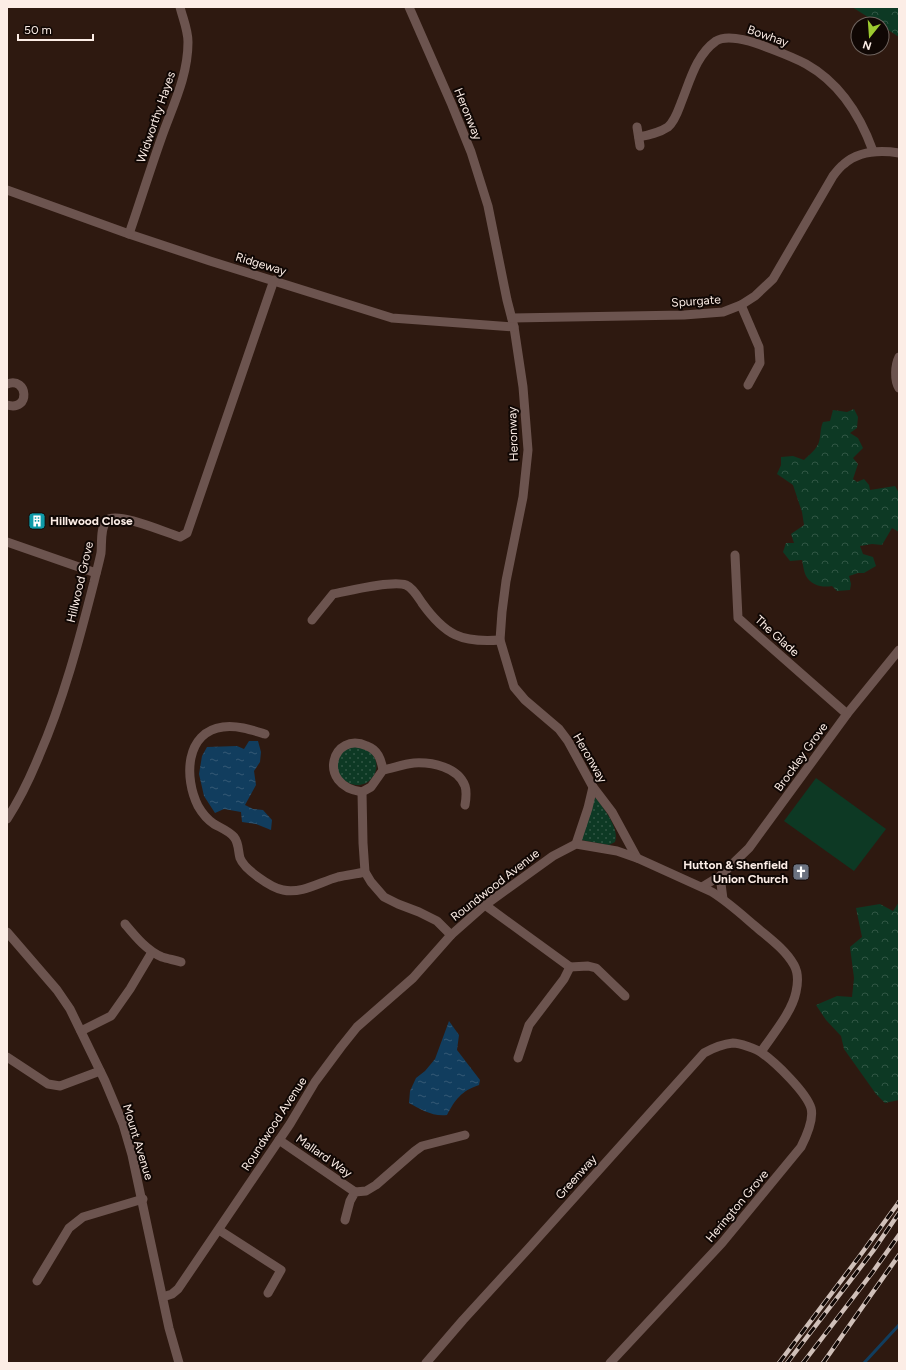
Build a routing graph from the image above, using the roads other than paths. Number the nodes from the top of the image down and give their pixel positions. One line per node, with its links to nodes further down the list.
1 (180, 7): 7 (street, Widworthy Hayes)
2 (409, 7): 10 (street, Heronway)
3 (637, 127): 4 (street, Bowhay)
4 (873, 151): 5 (street, Spurgate); 9 (street, Spurgate)
5 (899, 153)
6 (7, 190): 7 (street, Ridgeway)
7 (129, 234): 8 (street, Ridgeway)
8 (274, 280): 11 (street, Ridgeway); 19 (street, Hillwood Grove)
9 (741, 306): 10 (street, Spurgate); 14 (street)
10 (512, 318): 11 (street, Heronway)
11 (514, 327): 21 (street, Heronway)
12 (899, 357): 15 (street)
13 (7, 384): 16 (street)
14 (748, 385)
15 (899, 388)
16 (7, 405)
17 (7, 542): 19 (street)
18 (735, 556): 23 (street, The Glade)
19 (96, 574): 29 (street, Hillwood Grove)
20 (312, 620): 21 (street)
21 (500, 640): 26 (street, Heronway)
22 (899, 650): 23 (street, Brockley Grove)
23 (847, 714): 33 (street, Brockley Grove)
24 (265, 734): 32 (street)
25 (383, 770): 27 (street); 27 (street); 28 (street)
26 (593, 787): 30 (street); 31 (street, Heronway)
27 (362, 792): 32 (street)
28 (465, 805)
29 (7, 818)
30 (576, 844): 31 (street); 36 (street, Roundwood Avenue)
31 (637, 858): 34 (street)
32 (365, 872): 39 (street)
33 (720, 876): 34 (street, Brockley Grove); 35 (street)
34 (702, 887): 35 (street)
35 (723, 899): 45 (street)
36 (485, 904): 39 (street, Roundwood Avenue); 42 (street)
37 (125, 924): 40 (street)
38 (7, 932): 44 (street, Mount Avenue)
39 (451, 935): 50 (street, Roundwood Avenue)
40 (152, 952): 41 (street); 44 (street)
41 (180, 962)
42 (570, 966): 43 (street); 47 (street)
43 (625, 996)
44 (81, 1031): 48 (street, Mount Avenue)
45 (761, 1052): 59 (street, Greenway); 60 (street, Herington Grove)
46 (7, 1057): 48 (street)
47 (518, 1058)
48 (100, 1071): 52 (street, Mount Avenue)
49 (465, 1135): 51 (street, Mallard Way)
50 (279, 1140): 51 (street, Mallard Way); 54 (street, Roundwood Avenue)
51 (355, 1192): 53 (street, Mallard Way)
52 (142, 1199): 55 (street); 57 (street, Mount Avenue)
53 (345, 1220)
54 (219, 1230): 56 (street); 57 (street, Roundwood Avenue)
55 (37, 1281)
56 (268, 1293)
57 (163, 1297): 58 (street, Mount Avenue)
58 (179, 1363)
59 (426, 1363)
60 (610, 1363)

